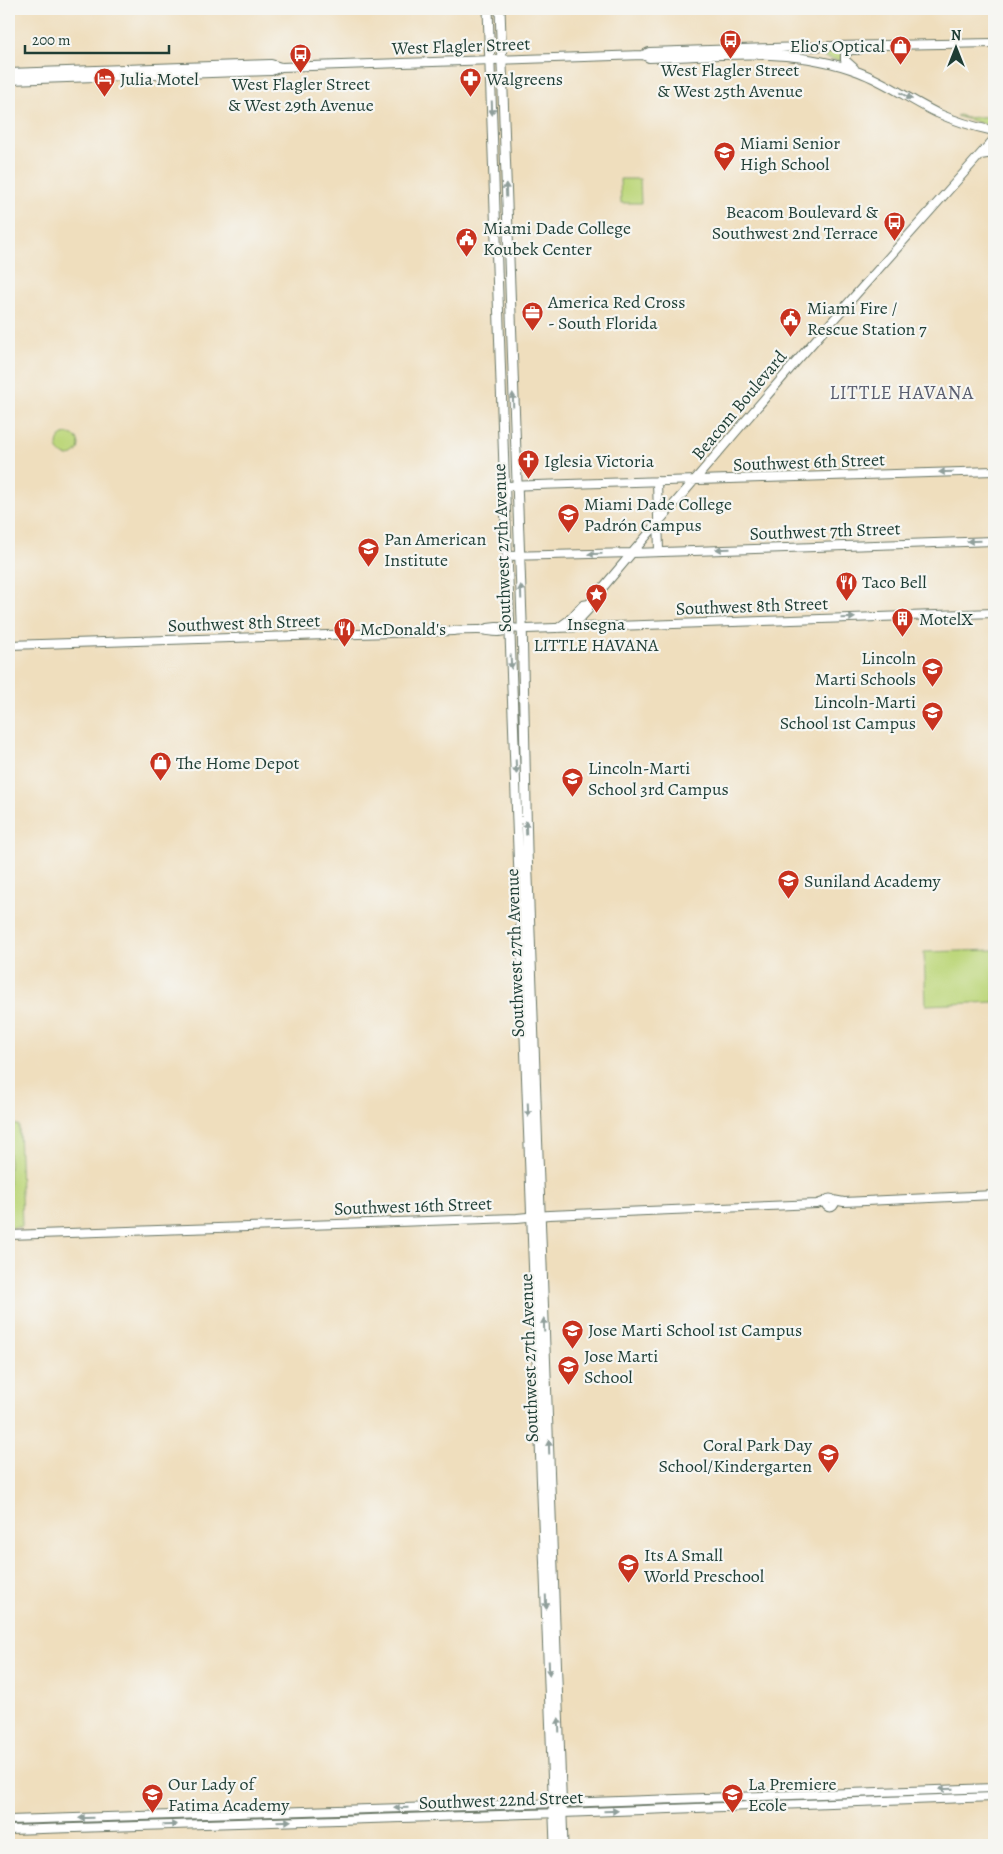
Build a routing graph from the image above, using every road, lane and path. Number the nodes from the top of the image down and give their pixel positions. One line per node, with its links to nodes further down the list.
1 (488, 9): 7 (highway, Southwest 27th Avenue)
2 (500, 9): 6 (highway, Southwest 27th Avenue)
3 (994, 43): 4 (main road, West Flagler Street)
4 (937, 44): 5 (main road, West Flagler Street); 12 (main road)
5 (643, 55): 6 (main road, West Flagler Street); 12 (main road, West Flagler Street)
6 (501, 59): 7 (main road, West Flagler Street); 20 (highway, Southwest 27th Avenue, one-way to 6)
7 (490, 60): 9 (main road, West Flagler Street); 18 (highway, Southwest 27th Avenue, one-way to 18)
8 (237, 65): 9 (main road, West Flagler Street); 10 (main road, West Flagler Street); 11 (main road)
9 (281, 67): 11 (main road, West Flagler Street)
10 (9, 72)
11 (224, 72): 13 (main road, West Flagler Street)
12 (860, 72): 14 (main road, one-way to 14)
13 (9, 80)
14 (994, 131)
15 (994, 139): 17 (main road, Beacom Boulevard)
16 (994, 153): 17 (main road)
17 (980, 155): 27 (main road, Beacom Boulevard)
18 (498, 278): 19 (highway, Southwest 27th Avenue); 20 (highway)
19 (498, 291): 21 (highway); 22 (highway, Southwest 27th Avenue)
20 (509, 291): 21 (highway, Southwest 27th Avenue)
21 (510, 304): 23 (highway, Southwest 27th Avenue)
22 (501, 360): 23 (highway); 24 (highway, Southwest 27th Avenue)
23 (512, 372): 25 (highway, Southwest 27th Avenue, one-way to 23)
24 (502, 419): 25 (highway); 29 (highway, Southwest 27th Avenue)
25 (514, 429): 30 (highway, Southwest 27th Avenue)
26 (994, 471): 27 (main road, Southwest 6th Street, one-way to 27)
27 (695, 480): 28 (main road, Southwest 6th Street); 31 (main road, Beacom Boulevard)
28 (657, 481): 30 (main road, Southwest 6th Street); 31 (main road)
29 (505, 486): 30 (main road, Southwest 6th Street); 35 (highway, Southwest 27th Avenue)
30 (516, 486): 36 (highway, Southwest 27th Avenue)
31 (659, 522): 33 (main road); 34 (main road, Beacom Boulevard)
32 (994, 540): 33 (main road, Southwest 7th Street, one-way to 33)
33 (660, 551): 34 (main road, Southwest 7th Street)
34 (632, 553): 36 (main road, Southwest 7th Street, one-way to 36); 37 (main road, Beacom Boulevard)
35 (507, 556): 36 (main road, Southwest 7th Street); 41 (highway, Southwest 27th Avenue)
36 (520, 556): 42 (highway, Southwest 27th Avenue, one-way to 36)
37 (589, 604): 39 (main road, Beacom Boulevard); 40 (main road, Beacom Boulevard)
38 (994, 613): 39 (main road, Southwest 8th Street, one-way to 38)
39 (572, 627): 40 (main road, Southwest 8th Street)
40 (558, 628): 42 (main road, Southwest 8th Street)
41 (510, 629): 42 (main road, Southwest 8th Street); 43 (main road, Southwest 8th Street); 44 (highway, Southwest 27th Avenue, one-way to 44)
42 (522, 629): 45 (highway, Southwest 27th Avenue)
43 (9, 645)
44 (515, 735): 45 (highway); 46 (highway, Southwest 27th Avenue, one-way to 46)
45 (524, 751): 47 (highway, Southwest 27th Avenue, one-way to 45)
46 (519, 840): 47 (highway); 48 (highway, Southwest 27th Avenue)
47 (527, 850): 49 (highway, Southwest 27th Avenue)
48 (520, 867): 49 (highway); 50 (highway, Southwest 27th Avenue)
49 (528, 876): 50 (highway, Southwest 27th Avenue)
50 (530, 1067): 52 (highway, Southwest 27th Avenue, one-way to 52); 52 (highway, Southwest 27th Avenue)
51 (994, 1195): 52 (main road, Southwest 16th Street)
52 (536, 1216): 53 (main road, Southwest 16th Street); 54 (highway, Southwest 27th Avenue)
53 (9, 1235)
54 (542, 1365): 55 (highway, Southwest 27th Avenue, one-way to 54); 55 (highway, Southwest 27th Avenue, one-way to 55)
55 (553, 1634): 56 (highway, Southwest 27th Avenue); 57 (highway, Southwest 27th Avenue, one-way to 57)
56 (558, 1691): 57 (highway); 61 (highway, Southwest 27th Avenue, one-way to 56)
57 (550, 1697): 61 (highway, Southwest 27th Avenue)
58 (994, 1788): 61 (main road, Southwest 22nd Street, one-way to 61)
59 (994, 1797): 61 (main road, Southwest 22nd Street, one-way to 59)
60 (461, 1806): 61 (main road, Southwest 22nd Street); 62 (main road, Southwest 22nd Street, one-way to 62); 63 (main road)
61 (558, 1808): 63 (main road, Southwest 22nd Street); 67 (highway, Southwest 27th Avenue); 68 (highway, Southwest 27th Avenue)
62 (235, 1813): 64 (main road, Southwest 22nd Street, one-way to 64); 65 (main road)
63 (461, 1816): 65 (main road, Southwest 22nd Street, one-way to 63)
64 (9, 1820)
65 (236, 1823): 66 (main road, Southwest 22nd Street, one-way to 65)
66 (9, 1830)
67 (556, 1845)
68 (563, 1845)

